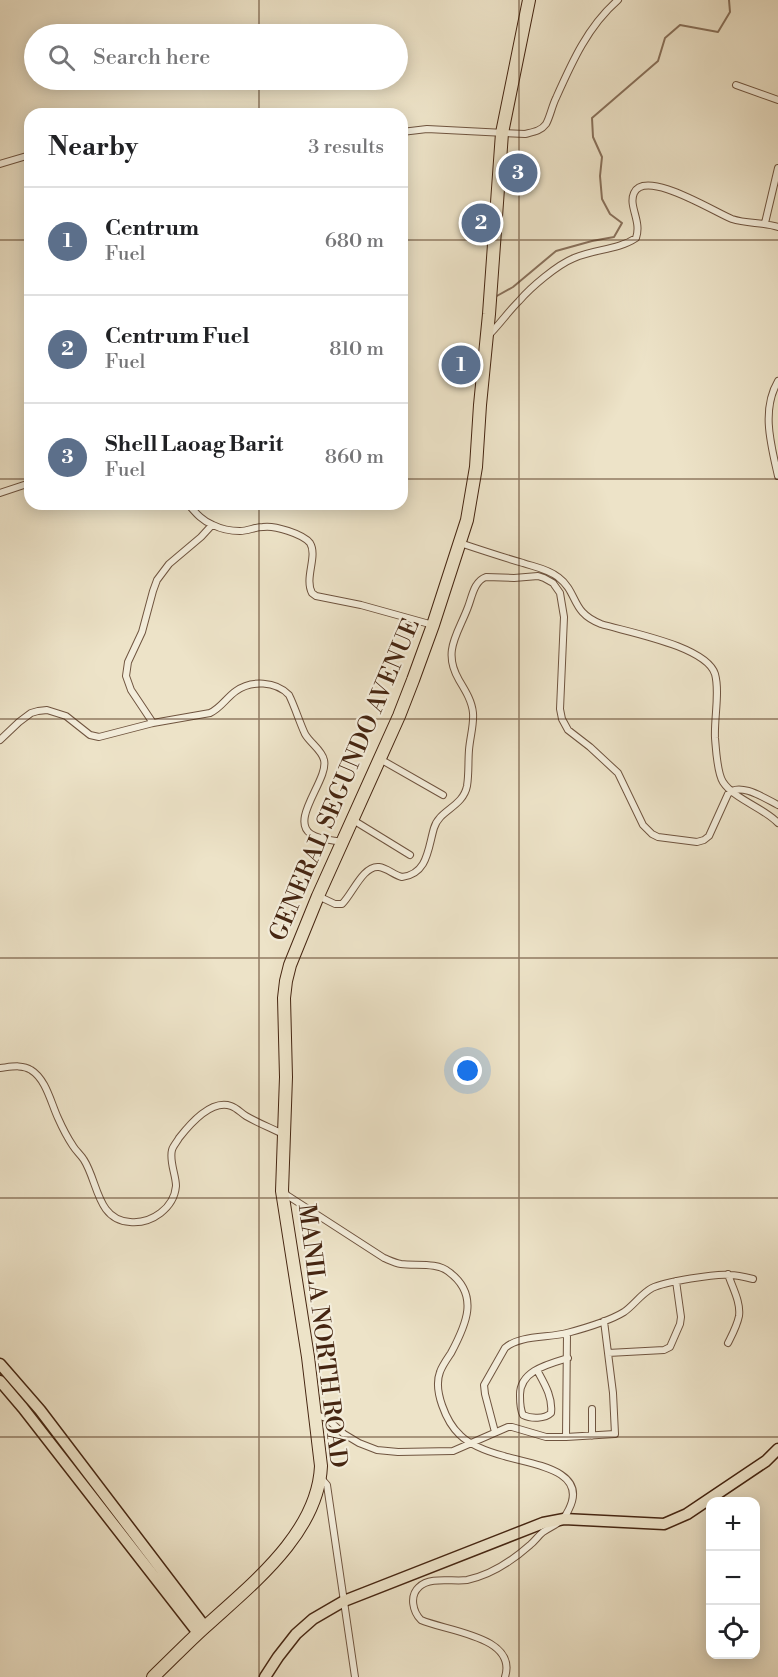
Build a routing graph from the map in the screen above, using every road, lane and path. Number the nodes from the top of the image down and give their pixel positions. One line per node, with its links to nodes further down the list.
1 (529, 0): 6 (highway, GENERAL SEGUNDO AVENUE)
2 (618, 0): 6 (street)
3 (736, 85): 4 (street)
4 (778, 100)
5 (408, 131): 6 (street)
6 (502, 133): 12 (highway, GENERAL SEGUNDO AVENUE)
7 (24, 157): 8 (street)
8 (0, 164)
9 (778, 168): 10 (street)
10 (765, 223): 11 (street); 12 (street)
11 (778, 227)
12 (487, 336): 19 (highway, GENERAL SEGUNDO AVENUE)
13 (778, 381): 14 (street)
14 (778, 476)
15 (24, 485): 16 (street)
16 (0, 493)
17 (193, 510): 18 (street)
18 (212, 525): 20 (street); 21 (street)
19 (459, 543): 20 (highway, GENERAL SEGUNDO AVENUE); 24 (street)
20 (433, 625): 23 (highway, GENERAL SEGUNDO AVENUE)
21 (153, 723): 22 (street); 29 (street)
22 (0, 740)
23 (380, 759): 25 (street); 27 (highway, GENERAL SEGUNDO AVENUE)
24 (731, 790): 26 (street); 28 (street); 31 (street)
25 (443, 795)
26 (778, 806)
27 (353, 820): 29 (highway, GENERAL SEGUNDO AVENUE); 30 (street)
28 (778, 823)
29 (344, 842): 31 (highway, GENERAL SEGUNDO AVENUE)
30 (410, 855)
31 (318, 896): 32 (highway, GENERAL SEGUNDO AVENUE)
32 (286, 1045): 34 (highway, MANILA NORTH ROAD)
33 (0, 1068): 34 (street)
34 (284, 1134): 35 (highway, MANILA NORTH ROAD)
35 (282, 1191): 48 (highway, MANILA NORTH ROAD); 52 (street)
36 (728, 1274): 37 (street); 38 (street); 41 (street)
37 (753, 1279)
38 (676, 1281): 39 (street); 42 (street)
39 (604, 1321): 40 (street); 42 (street)
40 (567, 1333): 43 (street); 49 (street)
41 (728, 1344)
42 (608, 1353): 50 (street)
43 (567, 1358): 45 (street); 51 (street)
44 (0, 1364): 57 (main road)
45 (537, 1370): 45 (street)
46 (0, 1381): 57 (main road)
47 (592, 1409): 50 (street)
48 (315, 1414): 52 (street); 54 (highway, MANILA NORTH ROAD)
49 (495, 1432): 51 (street); 52 (street)
50 (592, 1436): 51 (street)
51 (566, 1437)
52 (472, 1443): 55 (street)
53 (778, 1449): 55 (main road)
54 (321, 1478): 56 (street); 57 (highway, MANILA NORTH ROAD)
55 (564, 1520): 56 (main road); 61 (street)
56 (344, 1601): 59 (main road); 60 (street)
57 (201, 1630): 58 (highway, MANILA NORTH ROAD)
58 (153, 1677)
59 (265, 1677)
60 (356, 1677)
61 (505, 1677)

